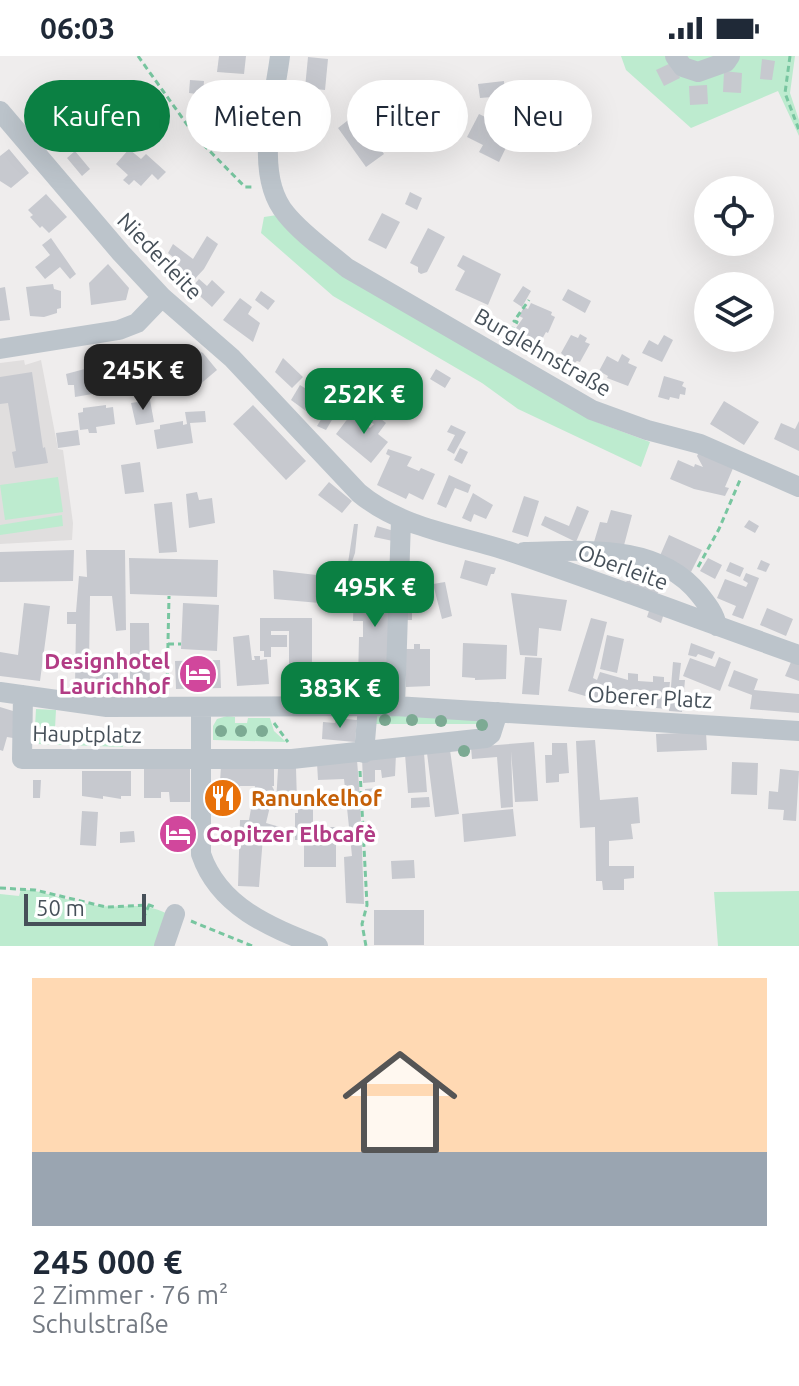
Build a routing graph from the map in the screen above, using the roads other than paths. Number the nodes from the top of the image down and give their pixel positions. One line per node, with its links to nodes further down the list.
1 (280, 56): 7 (street, Burglehnstraße)
2 (675, 56): 3 (street)
3 (730, 56)
4 (0, 111): 5 (street, Niederleite)
5 (162, 297): 6 (street); 8 (street, Niederleite)
6 (0, 349)
7 (799, 487)
8 (401, 520): 9 (street, Oberleite); 15 (street)
9 (512, 552): 10 (street, Oberleite); 10 (street, Oberleite)
10 (717, 626): 11 (street, Oberleite)
11 (799, 655)
12 (0, 692): 13 (street)
13 (23, 695): 16 (street, Hauptplatz); 20 (street, Hauptplatz)
14 (368, 706): 15 (street, Hauptplatz); 16 (street, Hauptplatz); 19 (street)
15 (395, 706): 17 (street, Oberer Platz)
16 (201, 707): 20 (street)
17 (498, 712): 18 (street, Oberer Platz); 19 (street)
18 (799, 731)
19 (361, 753): 20 (street, Hauptplatz)
20 (201, 758): 22 (street)
21 (175, 914): 23 (street)
22 (286, 940): 24 (street)
23 (164, 946)
24 (318, 946)

